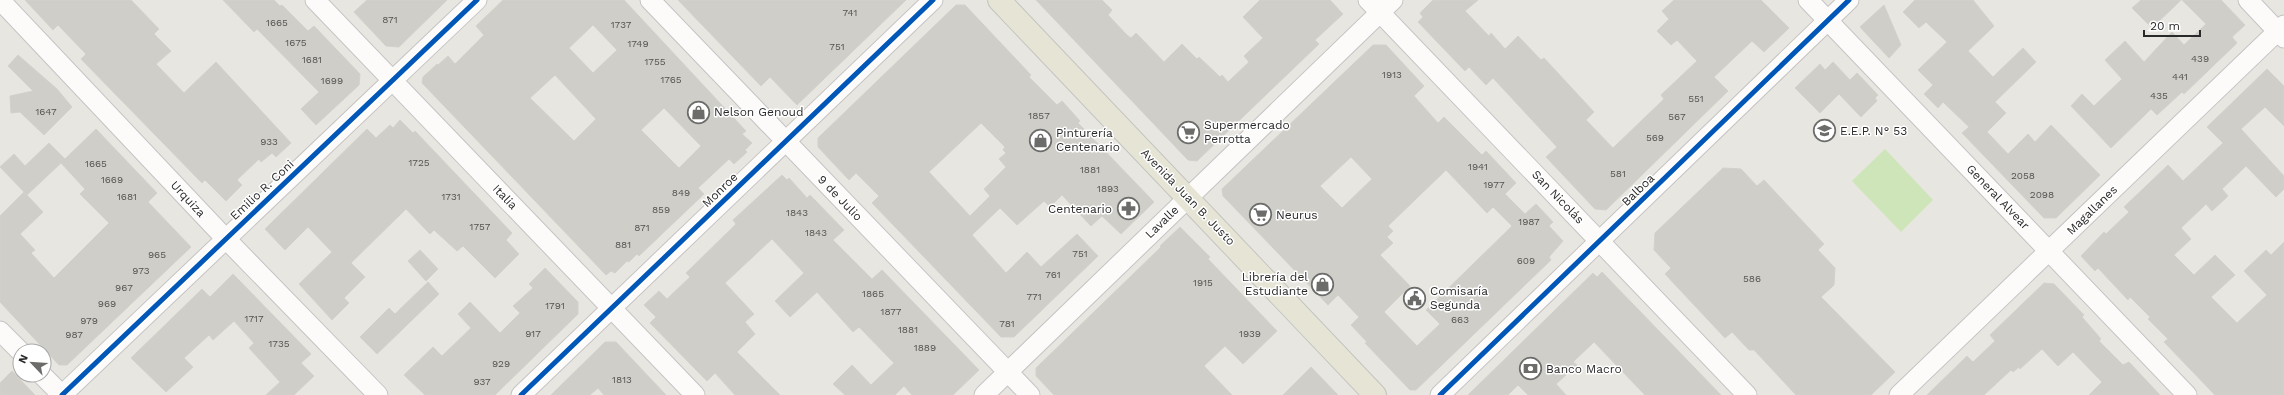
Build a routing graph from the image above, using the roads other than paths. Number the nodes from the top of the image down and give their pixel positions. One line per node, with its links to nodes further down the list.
1 (0, 0): 16 (street, Urquiza)
2 (315, 0): 13 (street, Italia)
3 (477, 0): 13 (street, Emilio R. Coni)
4 (650, 0): 14 (street, 9 de Julio)
5 (933, 0): 14 (street, Monroe)
6 (999, 0): 15 (main road, Avenida Juan B. Justo)
7 (1808, 0): 11 (street, General Alvear)
8 (1850, 0): 11 (street, Balboa)
9 (2248, 0): 12 (street)
10 (1380, 4): 15 (street, Lavalle); 17 (street, San Nicolás)
11 (1828, 21): 17 (street, Balboa); 18 (street, General Alvear)
12 (2282, 31): 18 (street, Magallanes)
13 (392, 80): 16 (street, Emilio R. Coni); 19 (street, Italia)
14 (786, 141): 19 (street, Monroe); 22 (street, 9 de Julio)
15 (1188, 197): 22 (street, Lavalle); 30 (main road, Avenida Juan B. Justo)
16 (225, 238): 24 (street, Emilio R. Coni); 25 (street, Urquiza)
17 (1600, 241): 31 (street, Balboa); 32 (street, San Nicolás)
18 (2049, 251): 33 (street, Magallanes); 34 (street, General Alvear)
19 (612, 308): 26 (street, Monroe); 27 (street, Italia)
20 (0, 331): 21 (street)
21 (12, 344)
22 (1007, 372): 28 (street, Lavalle); 29 (street, 9 de Julio)
23 (50, 383): 24 (street)
24 (62, 395)
25 (378, 395)
26 (521, 395)
27 (695, 395)
28 (984, 395)
29 (1030, 395)
30 (1375, 395)
31 (1440, 395)
32 (1747, 395)
33 (1899, 395)
34 (2187, 395)

